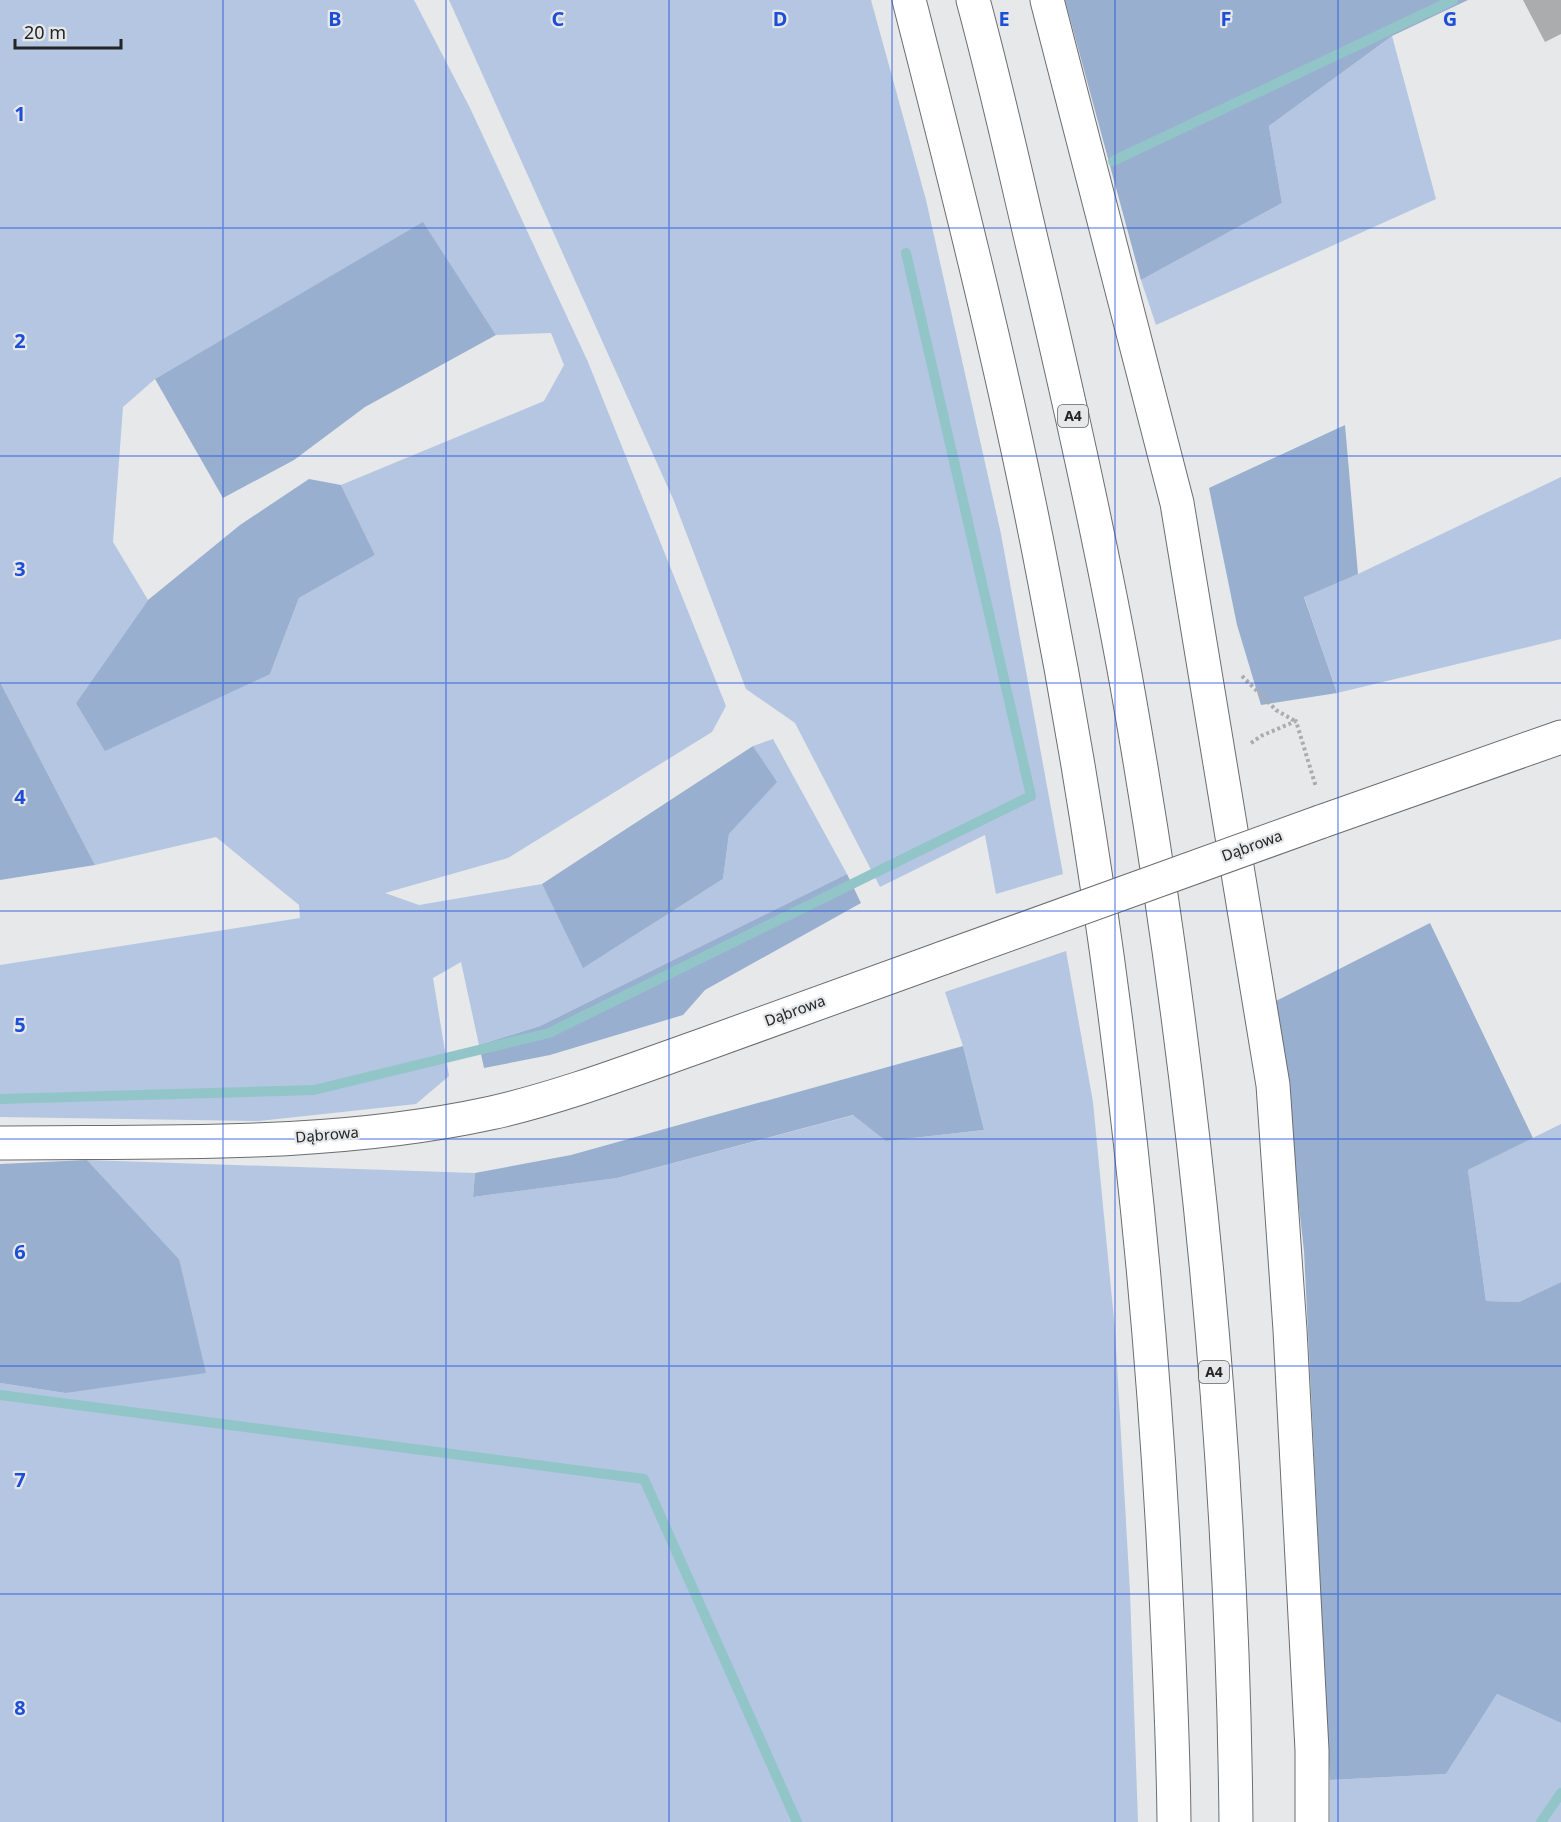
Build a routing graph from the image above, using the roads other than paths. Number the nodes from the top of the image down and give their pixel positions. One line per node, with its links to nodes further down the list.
1 (909, 0): 6 (main road)
2 (973, 0): 7 (main road, A4)
3 (1047, 0): 8 (main road)
4 (1561, 737): 5 (main road, Dąbrowa, bridge)
5 (0, 1143)
6 (1174, 1822)
7 (1236, 1822)
8 (1312, 1822)

